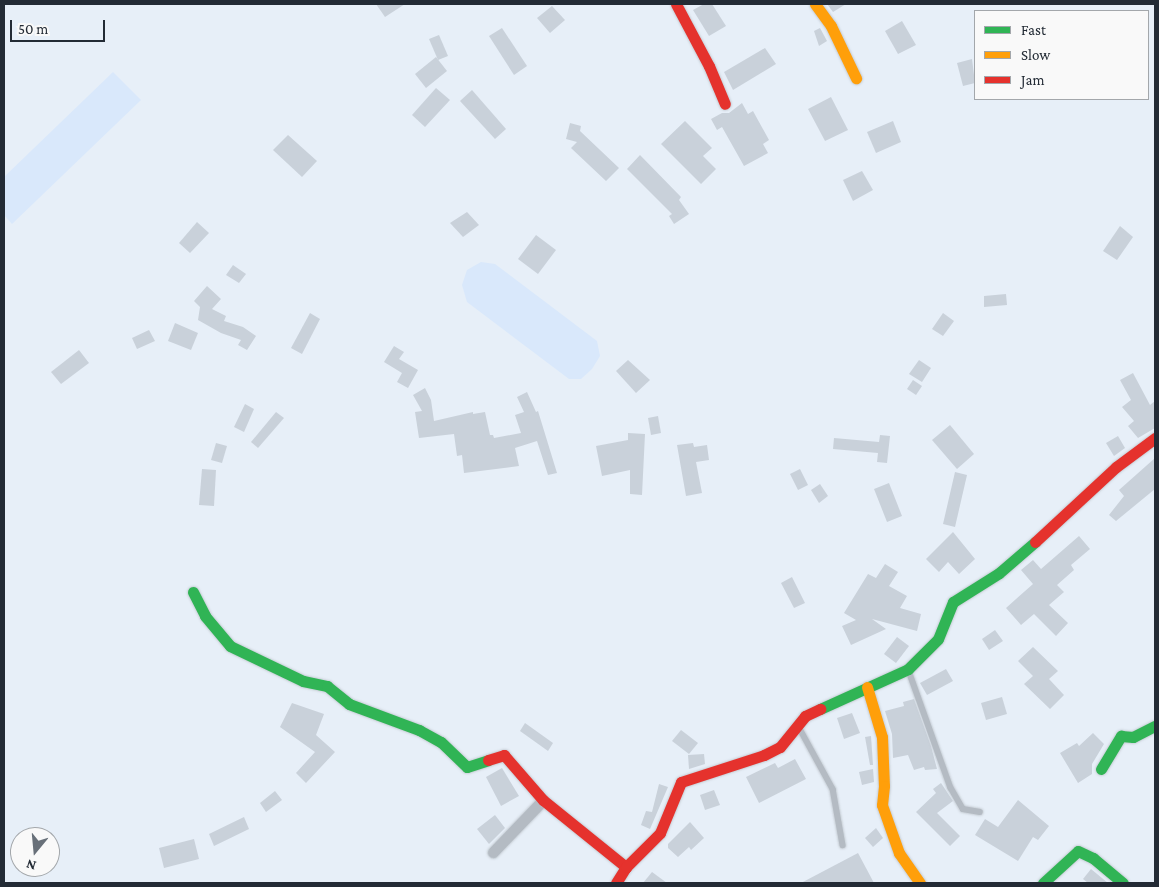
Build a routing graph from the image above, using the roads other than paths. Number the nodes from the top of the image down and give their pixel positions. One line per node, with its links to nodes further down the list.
1 (676, 4): 4 (street)
2 (815, 4): 3 (street)
3 (856, 78)
4 (725, 104)
5 (1155, 438): 7 (street)
6 (192, 592): 12 (street)
7 (908, 669): 8 (street); 13 (lane)
8 (867, 687): 9 (street); 18 (street)
9 (798, 725): 14 (lane); 16 (street)
10 (1155, 726): 11 (street)
11 (1101, 769)
12 (543, 800): 15 (street); 16 (street)
13 (980, 812)
14 (844, 845)
15 (493, 852)
16 (626, 867): 17 (street)
17 (620, 881)
18 (920, 883)
19 (1043, 883): 20 (street)
20 (1123, 883)

